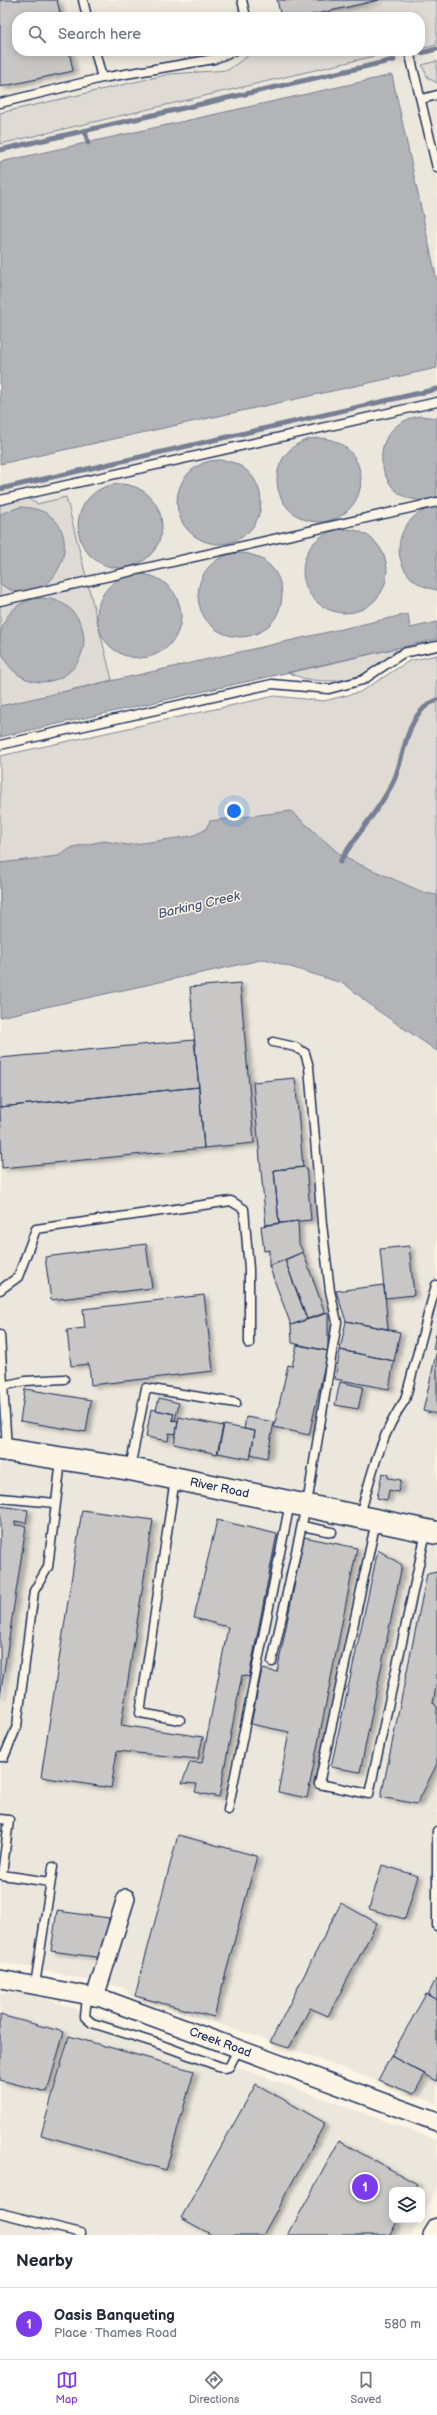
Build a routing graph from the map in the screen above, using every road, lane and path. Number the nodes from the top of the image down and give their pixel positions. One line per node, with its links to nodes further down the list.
1 (83, 0): 3 (lane)
2 (242, 0): 4 (lane)
3 (86, 12)
4 (245, 12)
5 (96, 56): 8 (lane)
6 (222, 56): 8 (lane)
7 (410, 56): 10 (lane)
8 (102, 78): 11 (lane)
9 (437, 95): 10 (lane)
10 (422, 99): 12 (lane)
11 (0, 103)
12 (437, 168)
13 (437, 402): 14 (lane)
14 (0, 500)
15 (437, 502): 16 (lane)
16 (0, 602)
17 (437, 646): 18 (lane)
18 (0, 745)
19 (273, 1042): 33 (lane)
20 (436, 1284): 34 (lane)
21 (0, 1290): 23 (lane)
22 (0, 1334): 25 (lane)
23 (249, 1344)
24 (64, 1379): 25 (lane)
25 (3, 1386): 27 (lane)
26 (236, 1403): 29 (lane)
27 (3, 1450): 28 (street, River Road)
28 (61, 1458): 29 (street, River Road); 32 (lane)
29 (130, 1469): 30 (street, River Road)
30 (175, 1478): 33 (street, River Road); 38 (lane)
31 (0, 1498): 32 (lane)
32 (56, 1503): 39 (lane)
33 (299, 1511): 34 (street, River Road); 35 (lane); 37 (lane); 40 (lane)
34 (368, 1518): 36 (street, River Road); 36 (lane)
35 (332, 1532)
36 (432, 1532)
37 (272, 1662)
38 (180, 1720)
39 (0, 1757)
40 (228, 1810)
41 (0, 1819): 44 (lane)
42 (437, 1831): 46 (lane)
43 (53, 1867): 44 (lane)
44 (50, 1882): 48 (lane)
45 (126, 1898): 49 (street)
46 (437, 1926)
47 (0, 1978): 48 (street, Creek Road)
48 (35, 1985): 49 (street, Creek Road)
49 (91, 1996): 50 (street, Creek Road); 50 (lane)
50 (238, 2050): 51 (street, Creek Road)
51 (437, 2122)
52 (0, 2213): 54 (lane)
53 (437, 2226): 55 (street)
54 (80, 2235)
55 (432, 2235)

